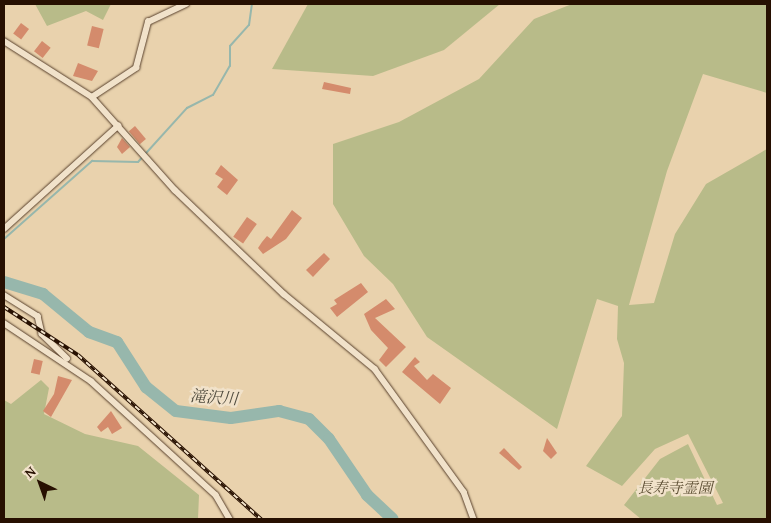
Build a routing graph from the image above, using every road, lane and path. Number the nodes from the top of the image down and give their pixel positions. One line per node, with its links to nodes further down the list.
1 (186, 4): 3 (street)
2 (4, 41): 3 (street)
3 (92, 97): 4 (street)
4 (118, 126): 5 (street); 10 (street)
5 (4, 229)
6 (4, 296): 8 (street)
7 (4, 323): 8 (street)
8 (70, 363): 9 (street)
9 (230, 519)
10 (474, 519)

